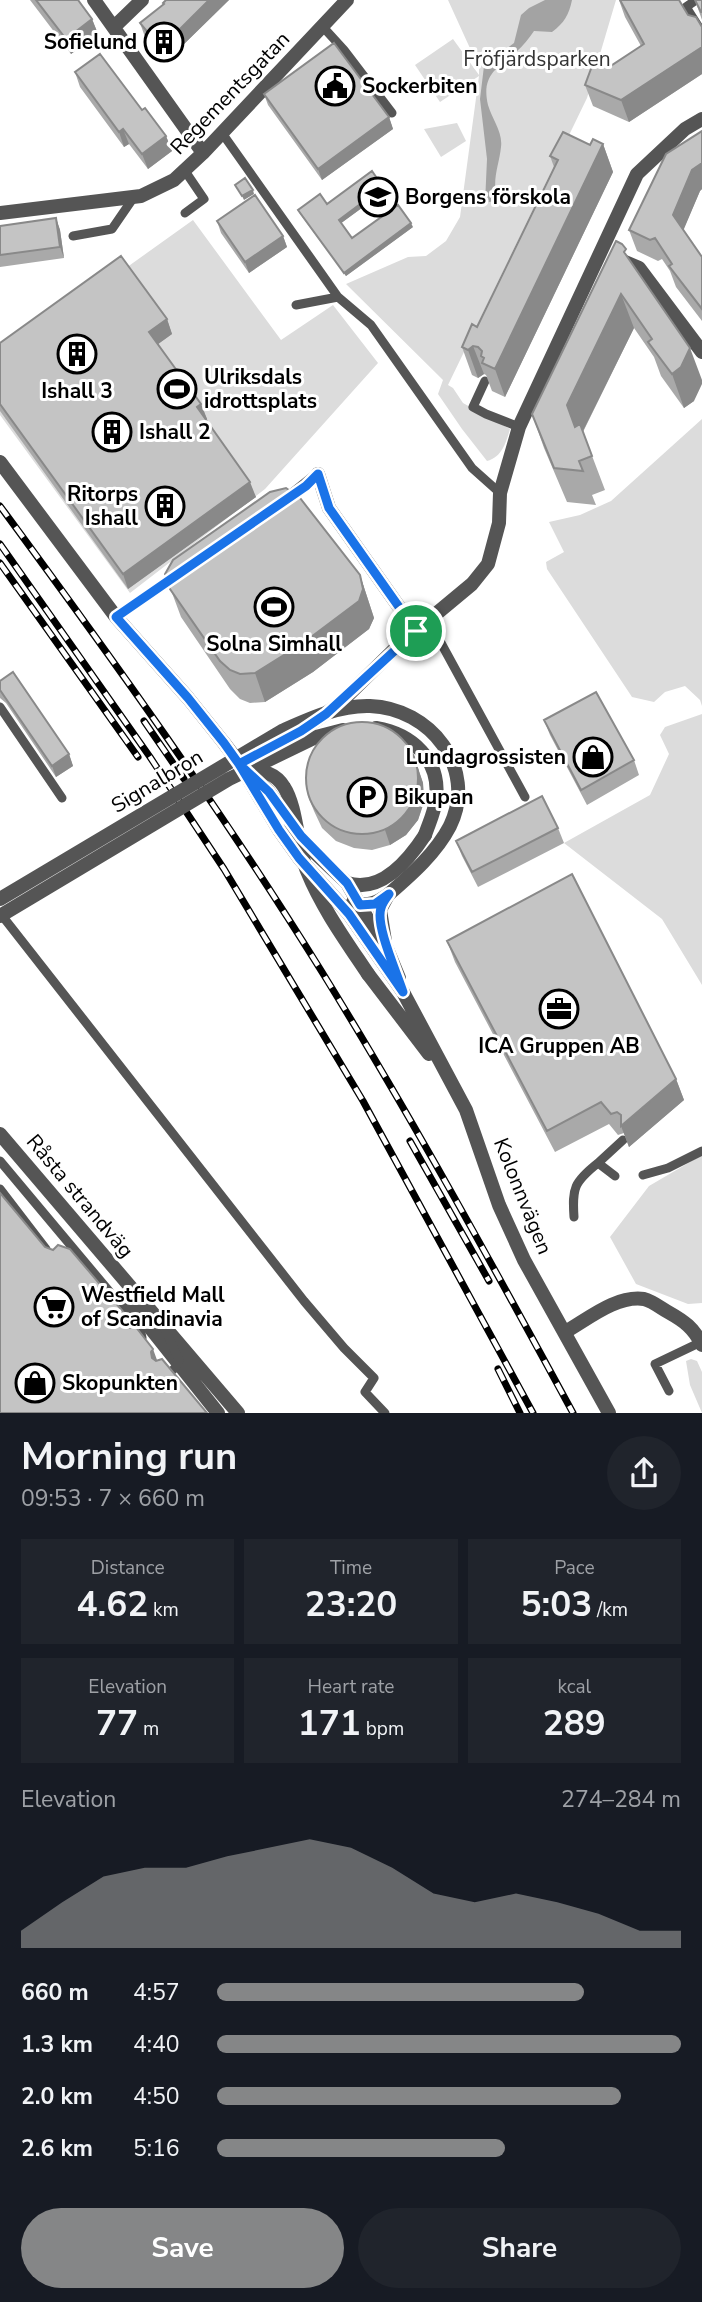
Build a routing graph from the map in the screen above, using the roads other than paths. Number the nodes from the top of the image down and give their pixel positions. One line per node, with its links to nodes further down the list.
1 (94, 0): 5 (street)
2 (142, 0): 5 (street)
3 (348, 0): 6 (street, Regementsgatan)
4 (696, 0): 7 (lane)
5 (114, 27): 11 (street)
6 (323, 27): 8 (lane); 10 (street, Regementsgatan)
7 (702, 33)
8 (392, 113)
9 (702, 119): 17 (street)
10 (222, 133): 11 (street, Regementsgatan); 18 (lane)
11 (203, 153): 12 (street, Regementsgatan)
12 (185, 171): 13 (street, Regementsgatan); 15 (lane)
13 (134, 197): 14 (street, Regementsgatan); 16 (lane)
14 (0, 213)
15 (185, 213)
16 (73, 236)
17 (600, 252): 20 (street); 22 (street)
18 (338, 297): 19 (lane); 25 (lane)
19 (296, 305)
20 (702, 352)
21 (485, 382): 22 (lane)
22 (519, 427): 25 (street)
23 (0, 462): 28 (street, Kolonnvägen)
24 (318, 474): 26 (street); 29 (street)
25 (500, 493): 29 (street)
26 (272, 509)
27 (192, 565): 28 (street)
28 (116, 617): 31 (street, Kolonnvägen)
29 (421, 627): 31 (street); 32 (lane)
30 (0, 707): 33 (lane)
31 (243, 766): 34 (street, Kolonnvägen); 35 (street, Kolonnvägen); 35 (street, Signalbron, bridge); 39 (street, Signalbron, bridge); 42 (street, bridge)
32 (525, 797)
33 (62, 798)
34 (299, 858): 38 (street, Kolonnvägen); 41 (street, Kolonnvägen)
35 (347, 883): 38 (street, Kolonnvägen)
36 (389, 894): 37 (street, Signalbron, bridge); 38 (street); 40 (street, Kolonnvägen)
37 (0, 899)
38 (360, 905): 40 (street, Kolonnvägen)
39 (0, 914): 62 (lane)
40 (387, 949): 41 (street, Kolonnvägen)
41 (403, 992): 42 (street, Kolonnvägen)
42 (454, 1085): 55 (street, Kolonnvägen)
43 (0, 1134): 54 (street, Råsta strandväg)
44 (623, 1140): 48 (lane)
45 (0, 1141): 60 (street, Råsta strandväg)
46 (702, 1151): 49 (lane)
47 (0, 1161): 57 (lane)
48 (598, 1163): 50 (lane); 52 (lane)
49 (643, 1175)
50 (615, 1177)
51 (0, 1189): 53 (lane)
52 (574, 1217)
53 (51, 1254)
54 (164, 1327): 58 (lane, bridge); 61 (street, Råsta strandväg, bridge)
55 (565, 1332): 56 (street); 63 (street, Kolonnvägen)
56 (699, 1336): 59 (lane)
57 (139, 1343)
58 (166, 1376)
59 (669, 1391)
60 (218, 1413)
61 (238, 1413)
62 (385, 1413)
63 (609, 1413)

